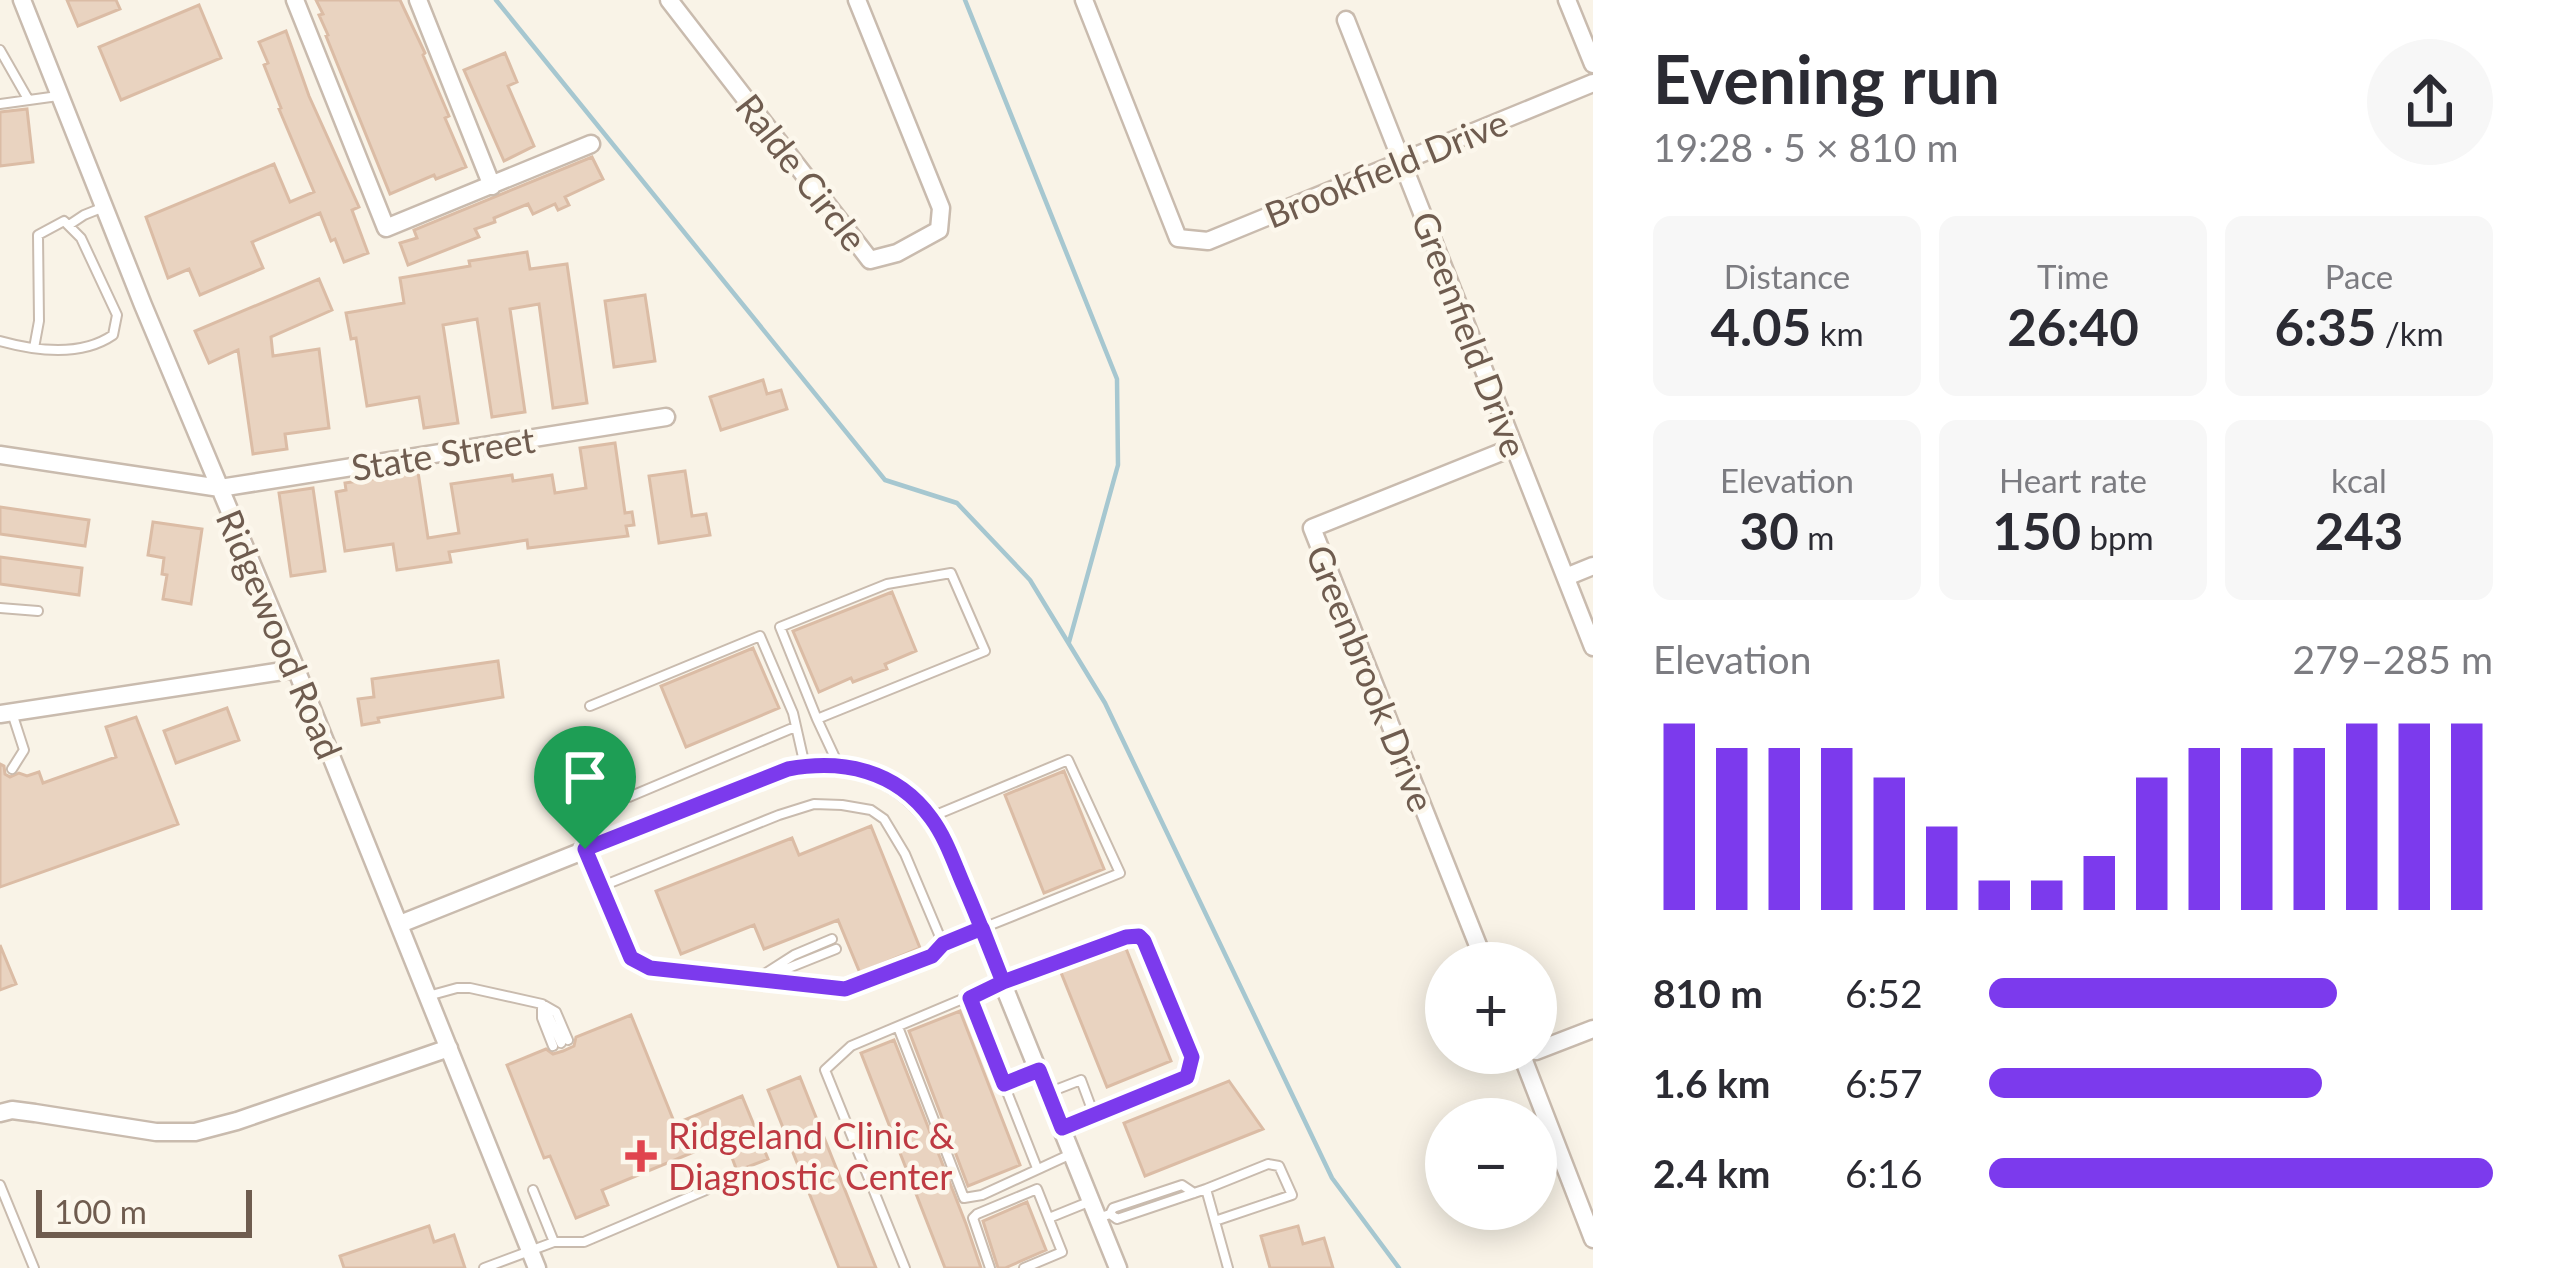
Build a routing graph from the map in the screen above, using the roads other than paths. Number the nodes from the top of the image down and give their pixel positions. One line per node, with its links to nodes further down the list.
1 (22, 0): 12 (street, Ridgewood Road)
2 (295, 0): 17 (street)
3 (418, 0): 17 (street)
4 (669, 0): 5 (street, Ralde Circle)
5 (857, 0)
6 (1084, 0): 16 (street, Brookfield Drive)
7 (1567, 0): 10 (street)
8 (1346, 20): 16 (street, Greenfield Drive)
9 (0, 50): 13 (lane)
10 (1593, 64)
11 (1593, 83): 16 (street, Brookfield Drive)
12 (60, 96): 13 (lane); 18 (street, Ridgewood Road)
13 (28, 100): 14 (lane)
14 (0, 104)
15 (591, 144): 17 (street)
16 (1402, 162): 23 (street, Greenfield Drive)
17 (492, 186)
18 (104, 207): 19 (lane); 25 (street, Ridgewood Road)
19 (69, 226): 21 (lane); 21 (lane)
20 (0, 341): 21 (lane)
21 (34, 348)
22 (666, 417): 25 (street, State Street)
23 (1514, 447): 27 (street, Greenfield Drive); 45 (street, Greenbrook Drive)
24 (0, 454): 25 (street, State Street)
25 (220, 488): 31 (street, Ridgewood Road)
26 (1593, 566): 27 (street)
27 (1566, 577): 30 (street, Greenfield Drive)
28 (0, 608): 29 (lane)
29 (38, 611)
30 (1593, 647)
31 (296, 669): 33 (street); 43 (street, Ridgewood Road)
32 (590, 706): 35 (lane)
33 (6, 713): 38 (lane)
34 (818, 719): 34 (lane); 37 (lane)
35 (795, 727): 36 (lane); 39 (lane)
36 (805, 766): 37 (street); 41 (street)
37 (839, 766): 40 (street)
38 (12, 769)
39 (629, 797)
40 (931, 817): 44 (street); 44 (lane)
41 (585, 849): 42 (lane); 43 (street)
42 (600, 887): 47 (lane); 48 (lane)
43 (400, 924): 50 (street, Ridgewood Road)
44 (982, 928): 47 (lane); 49 (street)
45 (1477, 942)
46 (834, 944): 48 (lane)
47 (943, 944): 48 (lane)
48 (754, 981)
49 (1003, 982): 51 (lane); 57 (street); 62 (lane)
50 (428, 996): 52 (lane); 56 (street, Ridgewood Road)
51 (970, 998): 53 (lane); 59 (lane)
52 (542, 1004): 52 (lane)
53 (898, 1027): 65 (lane); 82 (lane)
54 (1593, 1029): 55 (street)
55 (1557, 1042)
56 (449, 1048): 61 (street); 78 (street, Ridgewood Road)
57 (1039, 1070): 59 (lane); 60 (street)
58 (1535, 1074): 76 (street)
59 (1004, 1084): 65 (lane)
60 (1048, 1093): 62 (lane); 63 (street)
61 (0, 1113)
62 (1094, 1115): 63 (lane)
63 (1062, 1128): 64 (street)
64 (1072, 1154): 65 (lane); 73 (street)
65 (1037, 1168)
66 (0, 1185): 80 (lane)
67 (533, 1190): 77 (lane)
68 (706, 1190): 77 (lane)
69 (1206, 1190): 70 (lane); 75 (lane); 75 (lane)
70 (1194, 1193): 71 (lane); 72 (lane)
71 (1147, 1196): 72 (lane); 73 (lane)
72 (1151, 1208): 73 (lane)
73 (1100, 1211): 74 (lane); 79 (street)
74 (1048, 1218): 83 (lane); 84 (lane)
75 (1215, 1221): 85 (lane)
76 (1593, 1239)
77 (554, 1242): 78 (lane)
78 (533, 1260): 81 (lane)
79 (1114, 1267)
80 (34, 1268)
81 (484, 1268)
82 (904, 1268)
83 (990, 1268)
84 (1024, 1268)
85 (1228, 1268)

